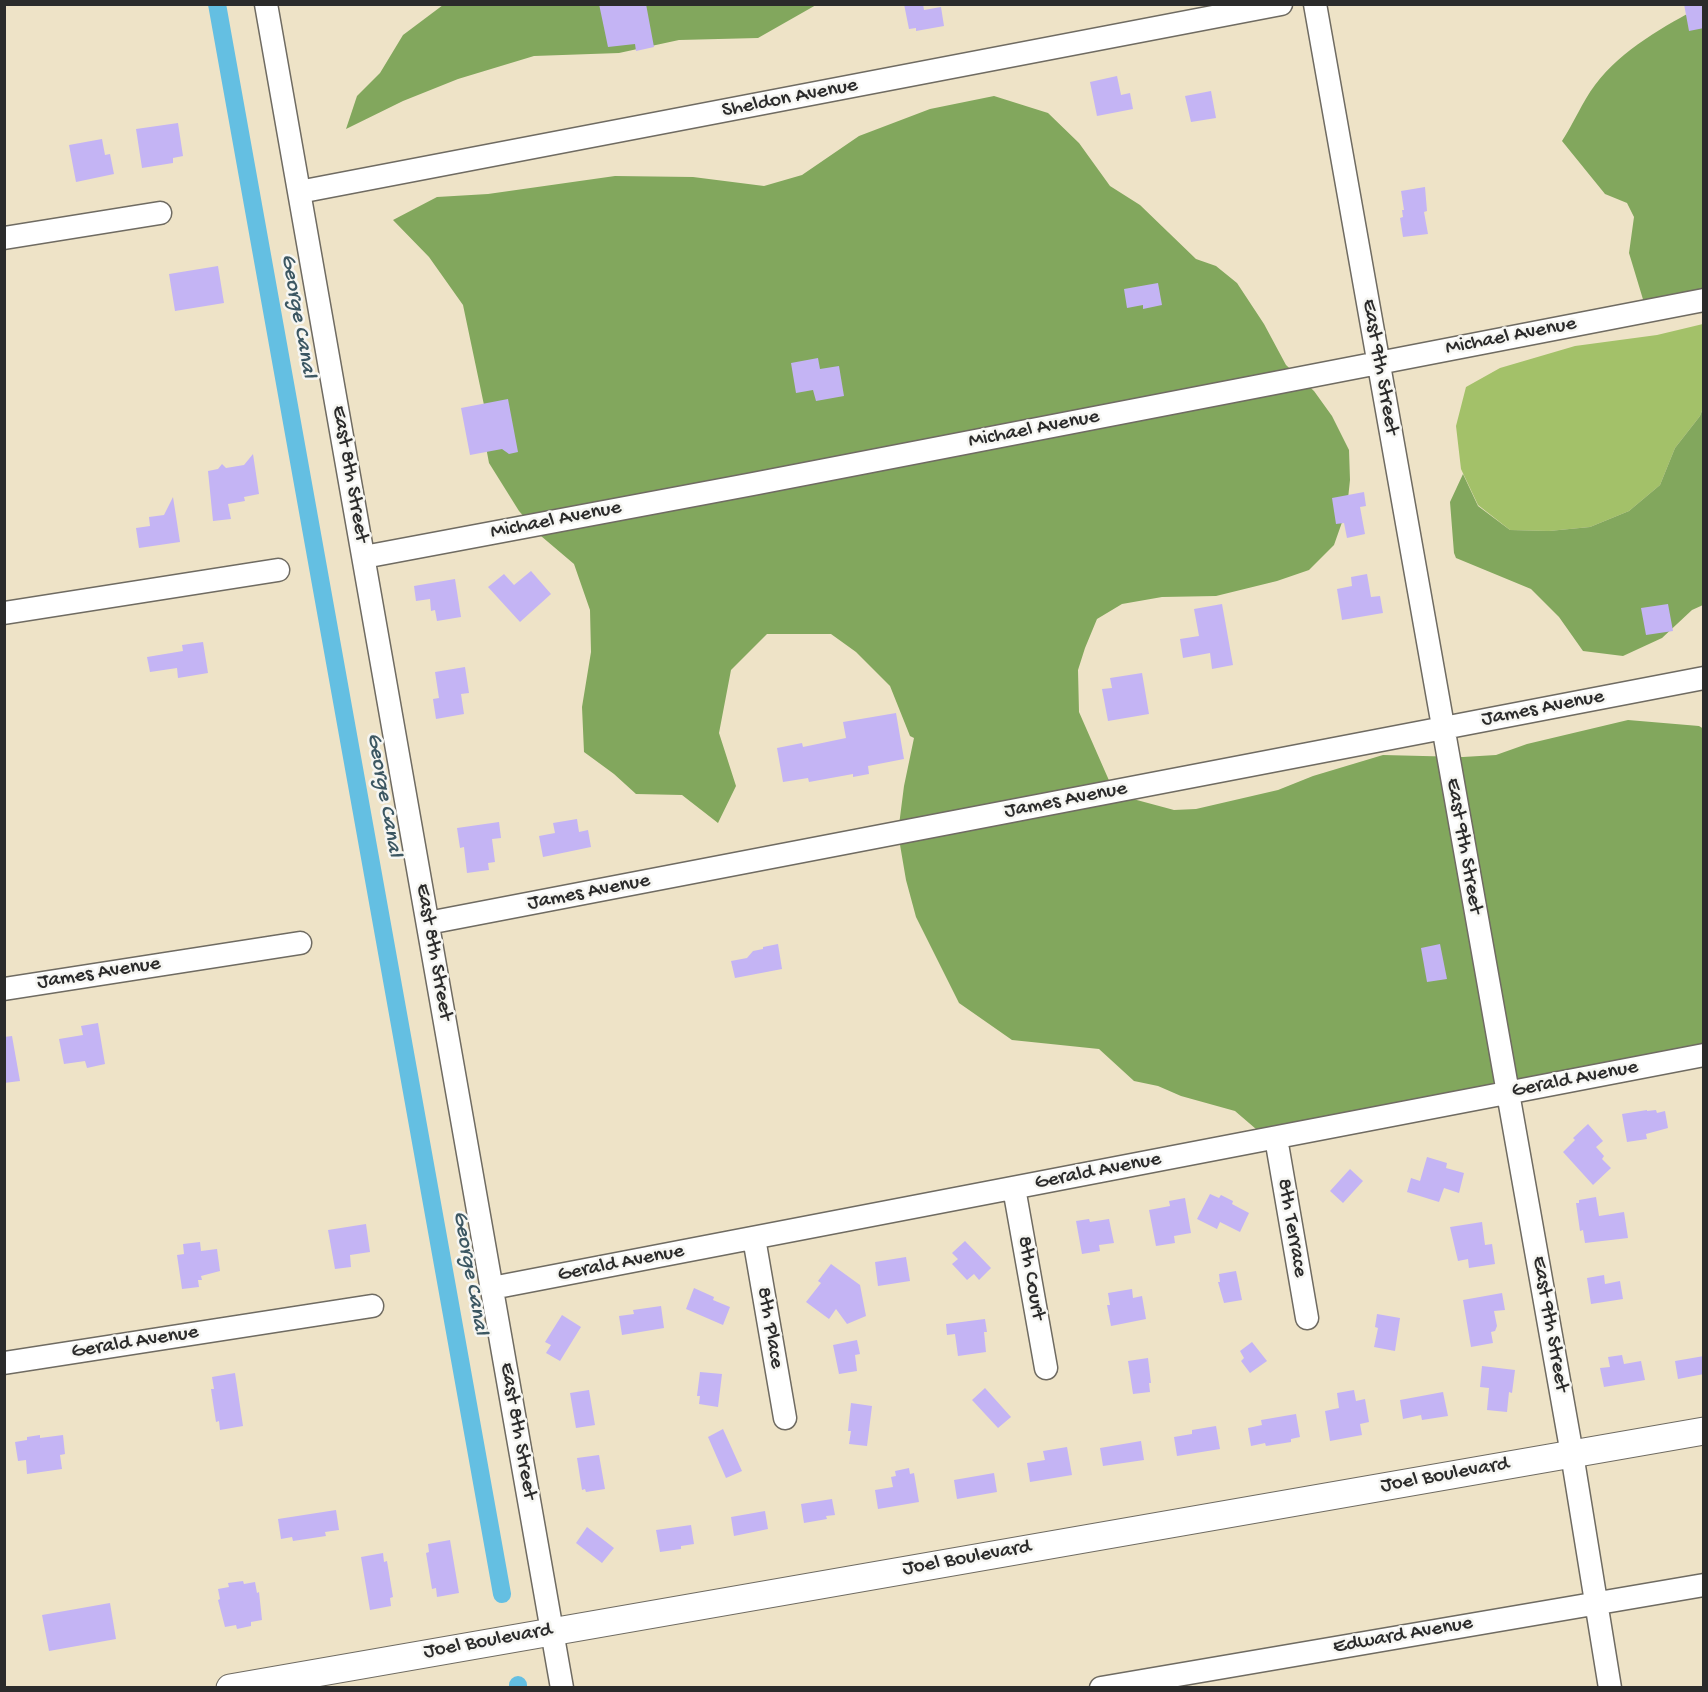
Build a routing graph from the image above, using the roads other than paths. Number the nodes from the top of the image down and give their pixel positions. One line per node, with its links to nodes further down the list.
1 (266, 4): 4 (street, East 8th Street)
2 (1281, 4): 4 (street, Sheldon Avenue)
3 (1315, 4): 8 (street, East 9th Street)
4 (299, 192): 9 (street, East 8th Street)
5 (160, 213): 6 (street)
6 (4, 238)
7 (1704, 300): 8 (street, Michael Avenue)
8 (1377, 363): 9 (street, Michael Avenue); 13 (street, East 9th Street)
9 (364, 557): 14 (street, East 8th Street)
10 (278, 570): 11 (street)
11 (4, 613)
12 (1704, 678): 13 (street, James Avenue)
13 (1443, 729): 14 (street, James Avenue); 18 (street, East 9th Street)
14 (428, 923): 22 (street, East 8th Street)
15 (300, 943): 16 (street, James Avenue)
16 (4, 989)
17 (1704, 1054): 18 (street, Gerald Avenue)
18 (1507, 1093): 19 (street, Gerald Avenue); 29 (street, East 9th Street)
19 (1276, 1138): 20 (street, Gerald Avenue); 24 (street, 8th Terrace)
20 (1014, 1188): 21 (street, Gerald Avenue); 26 (street, 8th Court)
21 (754, 1238): 22 (street, Gerald Avenue); 27 (street, 8th Place)
22 (492, 1288): 32 (street, East 8th Street)
23 (372, 1306): 25 (street, Gerald Avenue)
24 (1307, 1318)
25 (4, 1364)
26 (1046, 1368)
27 (785, 1418)
28 (1704, 1431): 29 (main road, Joel Boulevard)
29 (1572, 1454): 31 (street, East 9th Street); 32 (main road, Joel Boulevard)
30 (1704, 1585): 31 (street, Edward Avenue)
31 (1597, 1603): 35 (street, Edward Avenue); 36 (street, East 9th Street)
32 (553, 1631): 33 (main road, Joel Boulevard); 34 (street, East 8th Street)
33 (230, 1688)
34 (562, 1688)
35 (1101, 1688)
36 (1610, 1688)

